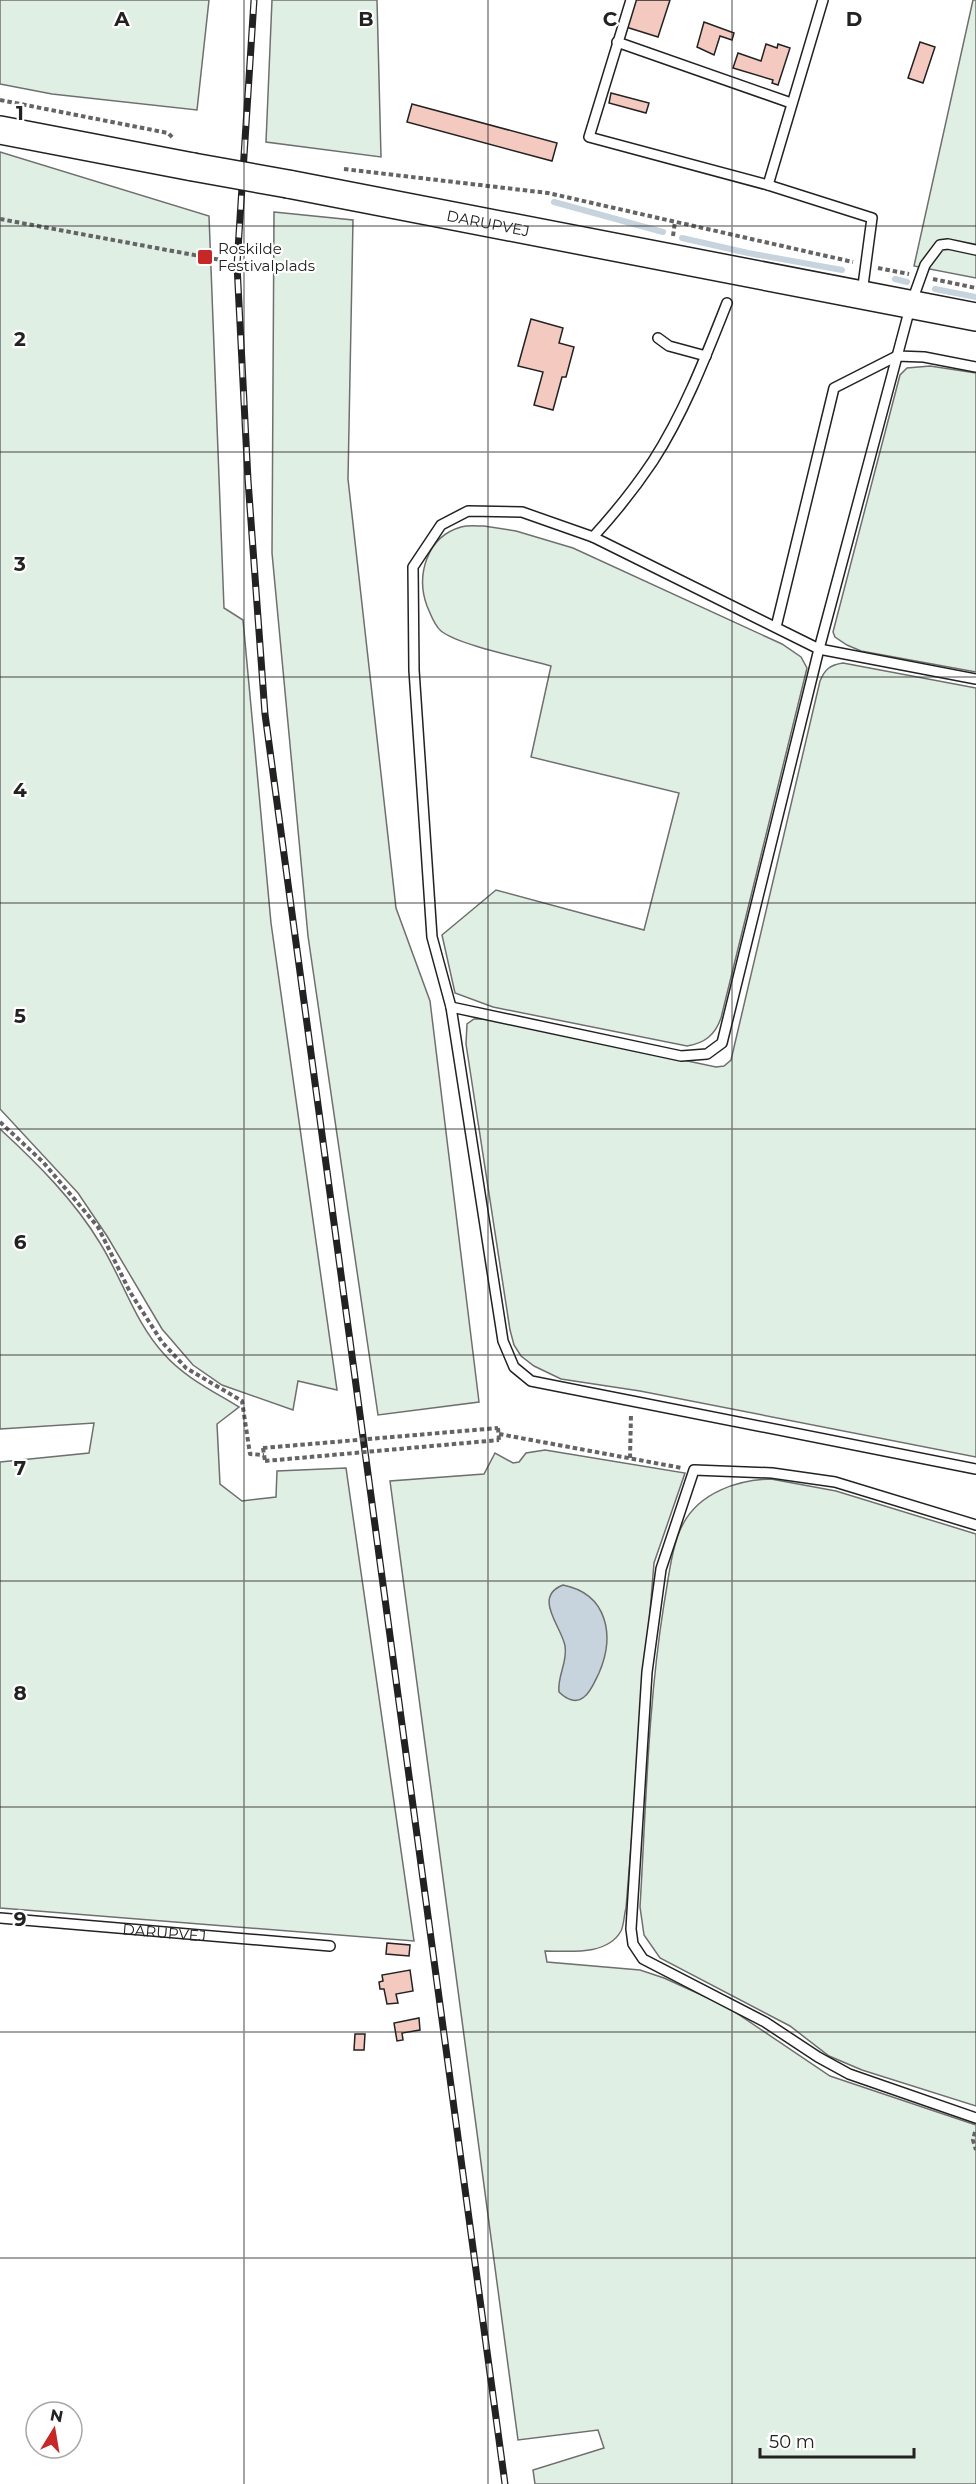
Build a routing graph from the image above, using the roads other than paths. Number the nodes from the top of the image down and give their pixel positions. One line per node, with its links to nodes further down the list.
1 (631, 0): 3 (lane)
2 (823, 0): 4 (lane)
3 (617, 42): 4 (lane); 6 (lane)
4 (791, 103): 6 (lane)
5 (0, 129): 8 (street, DARUPVEJ, bridge)
6 (768, 184): 8 (lane)
7 (976, 250): 10 (lane)
8 (862, 294): 10 (street, DARUPVEJ)
9 (727, 303): 13 (lane)
10 (911, 304): 11 (street, DARUPVEJ); 14 (lane)
11 (976, 317)
12 (658, 338): 13 (lane)
13 (706, 356): 16 (lane)
14 (897, 356): 15 (lane); 17 (lane); 18 (lane)
15 (976, 367)
16 (593, 537): 17 (lane); 20 (lane)
17 (776, 627): 18 (lane)
18 (819, 649): 19 (lane); 20 (lane)
19 (976, 680)
20 (451, 1007): 21 (lane)
21 (976, 1469)
22 (976, 1525): 25 (lane)
23 (0, 1918): 24 (lane, DARUPVEJ)
24 (330, 1946)
25 (976, 2118)

